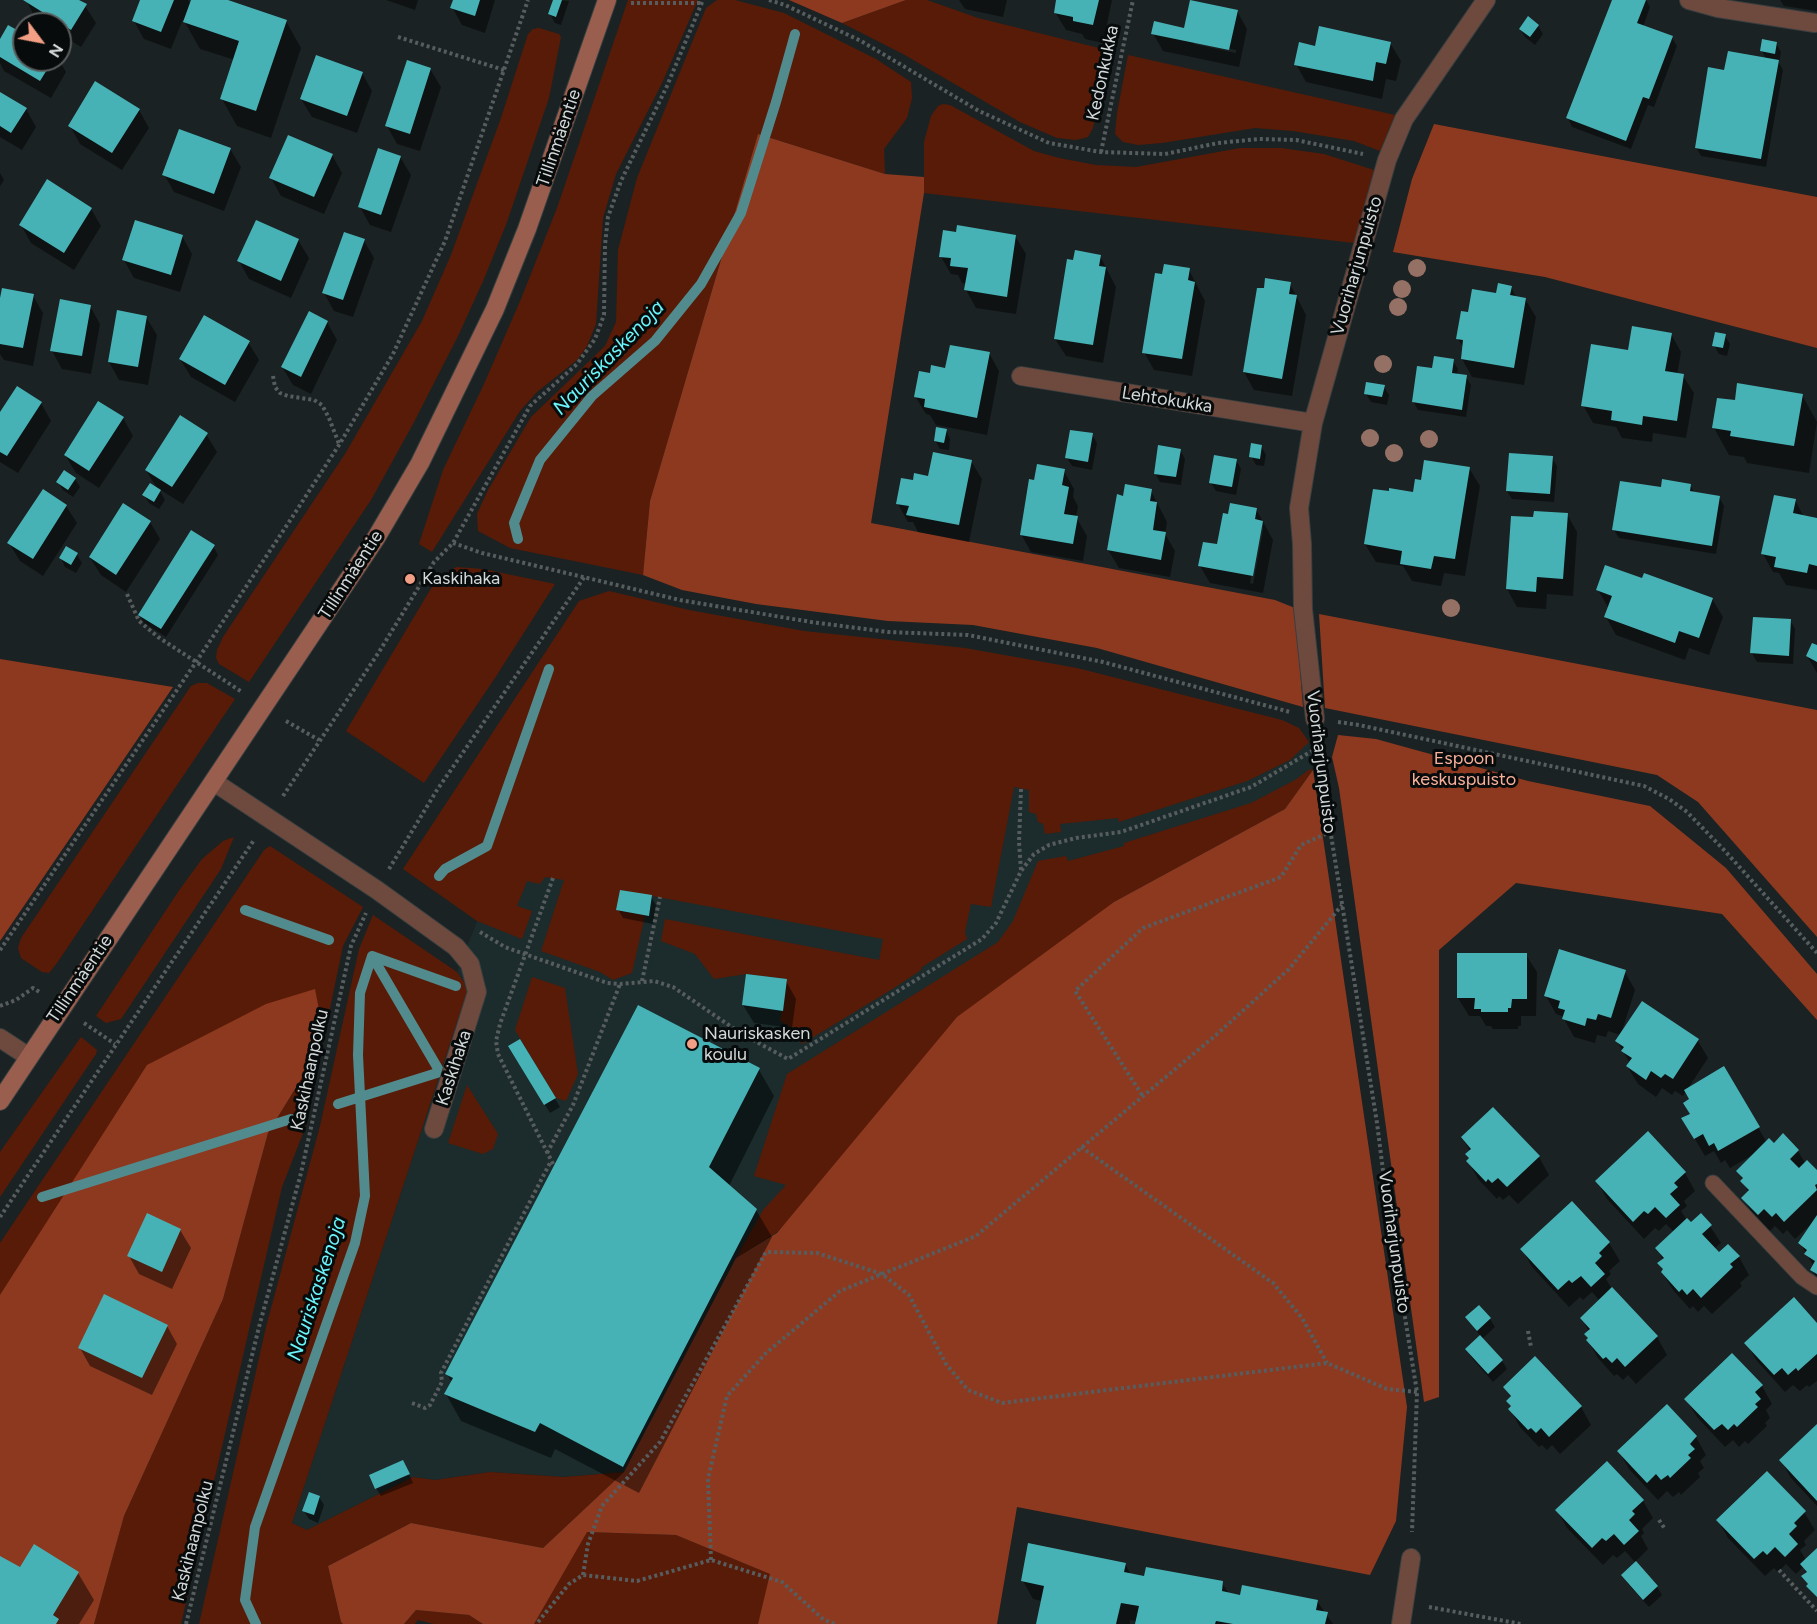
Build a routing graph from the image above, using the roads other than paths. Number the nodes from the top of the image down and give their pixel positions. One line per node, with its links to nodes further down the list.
1 (1486, 0): 6 (street, Vuoriharjunpuisto)
2 (1689, 0): 4 (street)
3 (606, 1): 8 (street, Tillinmäentie)
4 (1815, 23)
5 (1021, 376): 6 (street, Lehtokukka)
6 (1313, 423): 7 (street, Vuoriharjunpuisto)
7 (1315, 719)
8 (214, 782): 10 (street, Tillinmäentie); 13 (street, Kaskihaka)
9 (0, 1038): 10 (street)
10 (29, 1057): 11 (street, Tillinmäentie)
11 (6, 1080): 12 (street, Tillinmäentie)
12 (0, 1101)
13 (434, 1129)
14 (1713, 1183): 15 (lane)
15 (1817, 1287)
16 (1411, 1558): 17 (street)
17 (1401, 1624)

